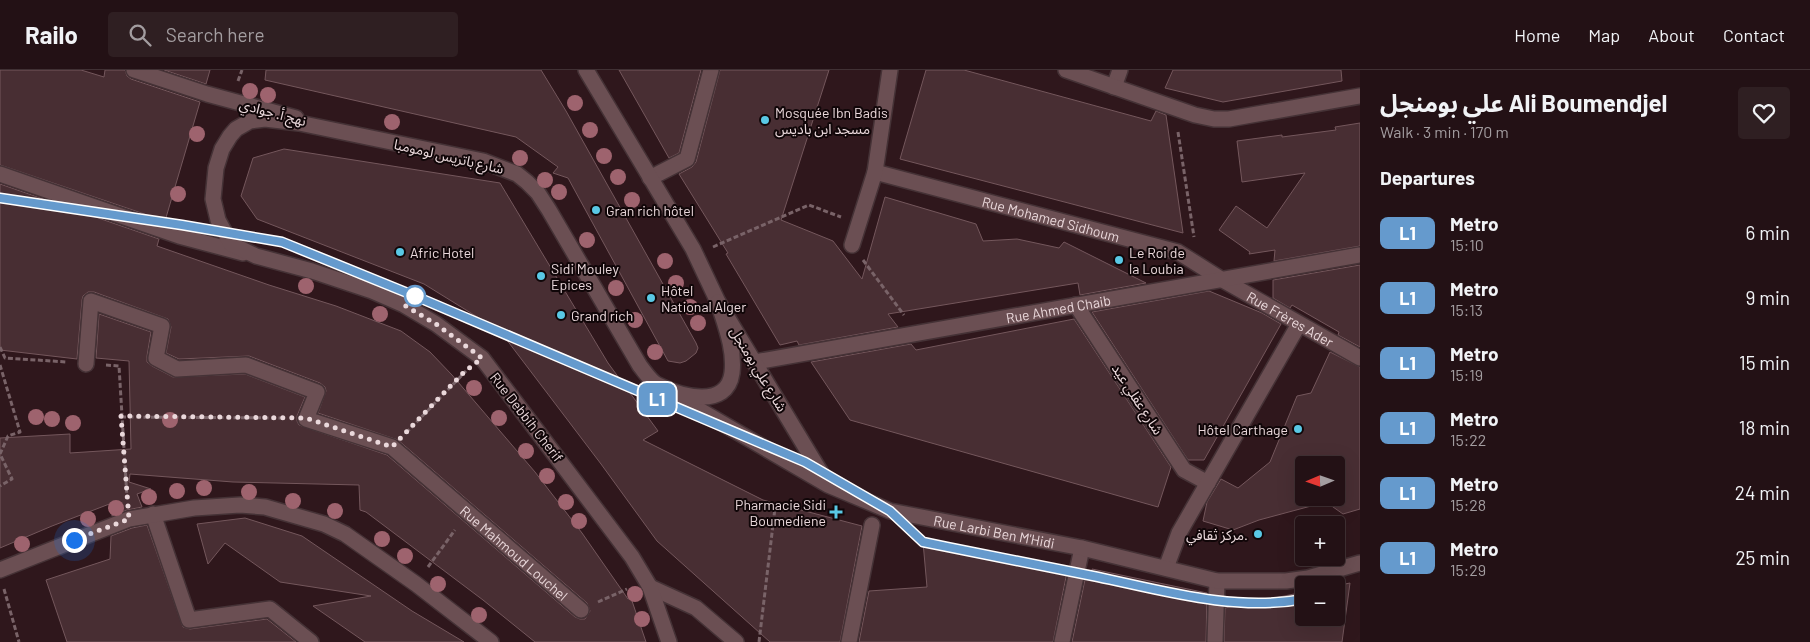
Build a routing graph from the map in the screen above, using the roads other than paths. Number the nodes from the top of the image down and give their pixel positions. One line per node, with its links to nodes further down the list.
1 (134, 70): 10 (street, نهج أ. جوادي)
2 (586, 70): 13 (street, شارع علي بومنجل)
3 (711, 70): 13 (street)
4 (890, 70): 11 (street)
5 (1066, 70): 7 (street)
6 (1120, 70): 7 (street)
7 (1114, 87): 8 (street)
8 (1360, 96)
9 (265, 119): 10 (street, شارع باتريس لومومبا); 16 (street, Rue Debbih Cherif)
10 (414, 147): 24 (street, شارع باتريس لومومبا)
11 (875, 172): 14 (street); 17 (street, Rue Mohamed Sidhoum)
12 (0, 174): 16 (street)
13 (650, 178): 18 (street, شارع علي بومنجل)
14 (852, 245)
15 (1360, 255): 17 (street, Rue Ahmed Chaib)
16 (256, 256): 34 (street, Rue Debbih Cherif)
17 (1221, 279): 19 (street, Rue Ahmed Chaib); 20 (street, Rue Frères Ader)
18 (718, 302): 22 (street, شارع علي بومنجل); 24 (street)
19 (1076, 305): 22 (street, Rue Ahmed Chaib); 25 (street, شارع عقلي عيد)
20 (1300, 324): 21 (street, Rue Frères Ader); 25 (street)
21 (1360, 358)
22 (755, 362): 26 (street, شارع علي بومنجل)
23 (86, 364): 35 (street, Rue Mahmoud Louchel)
24 (656, 385): 26 (street, Rue Larbi Ben M'Hidi)
25 (1208, 483): 31 (street)
26 (828, 485): 29 (street, Rue Larbi Ben M'Hidi)
27 (153, 514): 32 (street); 36 (street); 37 (street)
28 (872, 525): 40 (street)
29 (1082, 548): 31 (street, Rue Larbi Ben M'Hidi); 41 (street)
30 (1360, 563): 33 (street, Rue Larbi Ben M'Hidi)
31 (1166, 568): 33 (street, Rue Larbi Ben M'Hidi)
32 (1, 576)
33 (1218, 581): 42 (street)
34 (650, 587): 38 (street, Rue Debbih Cherif); 39 (street)
35 (581, 610)
36 (311, 642)
37 (491, 642)
38 (669, 642)
39 (736, 642)
40 (849, 642)
41 (1062, 642)
42 (1215, 642)

